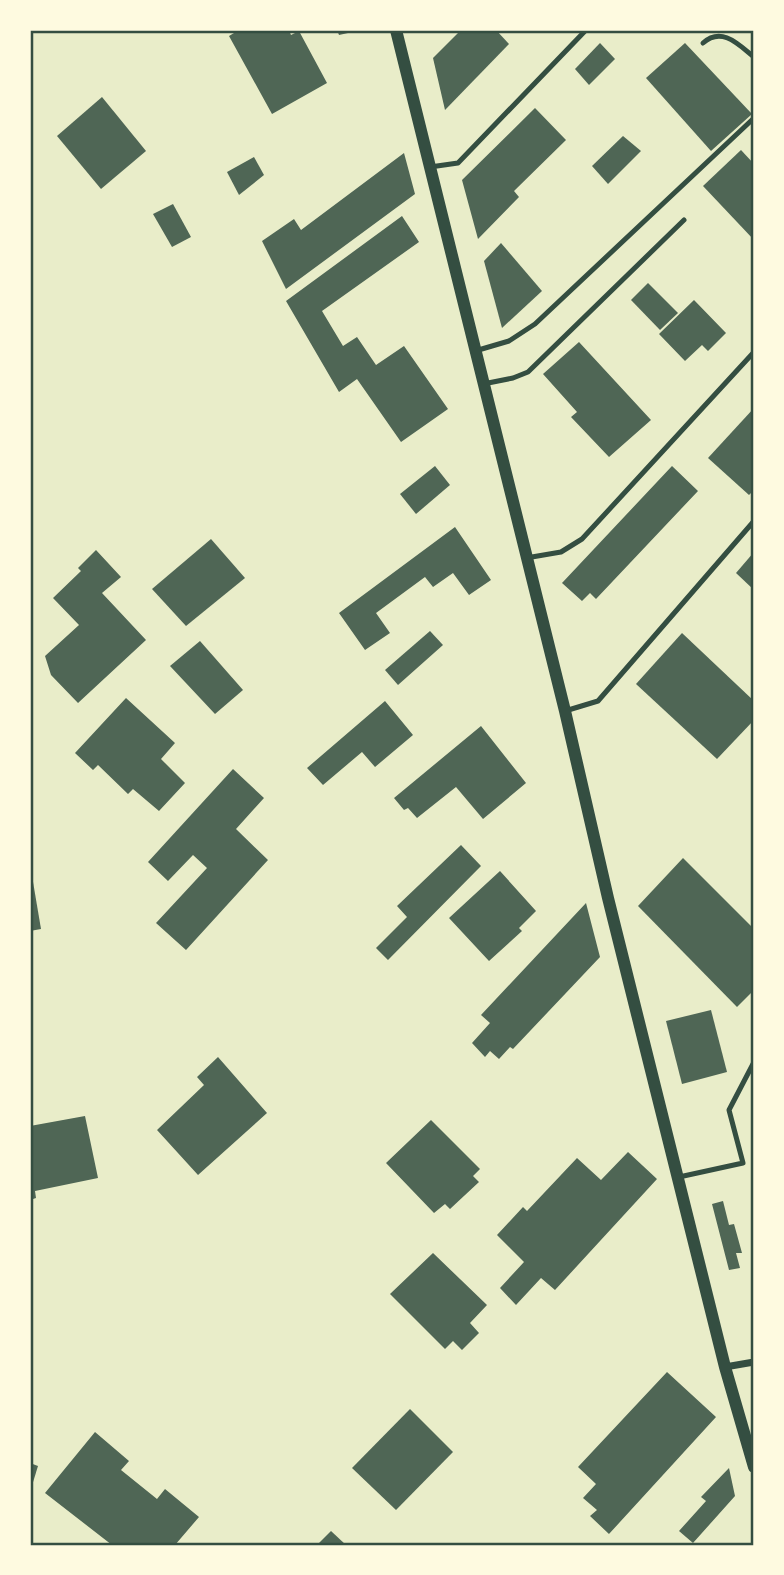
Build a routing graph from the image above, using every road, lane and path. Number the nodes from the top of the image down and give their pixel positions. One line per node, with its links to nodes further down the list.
1 (396, 30): 6 (street)
2 (586, 30): 6 (lane)
3 (703, 43): 4 (lane)
4 (754, 58)
5 (754, 118): 8 (lane)
6 (430, 167): 8 (street)
7 (684, 220): 10 (lane)
8 (475, 351): 10 (street)
9 (754, 352): 12 (lane)
10 (483, 384): 12 (street)
11 (754, 521): 13 (lane)
12 (526, 558): 13 (street)
13 (565, 711): 15 (street)
14 (754, 1062): 15 (lane)
15 (679, 1177): 17 (street)
16 (754, 1362): 17 (street)
17 (725, 1367): 18 (street)
18 (754, 1467)

